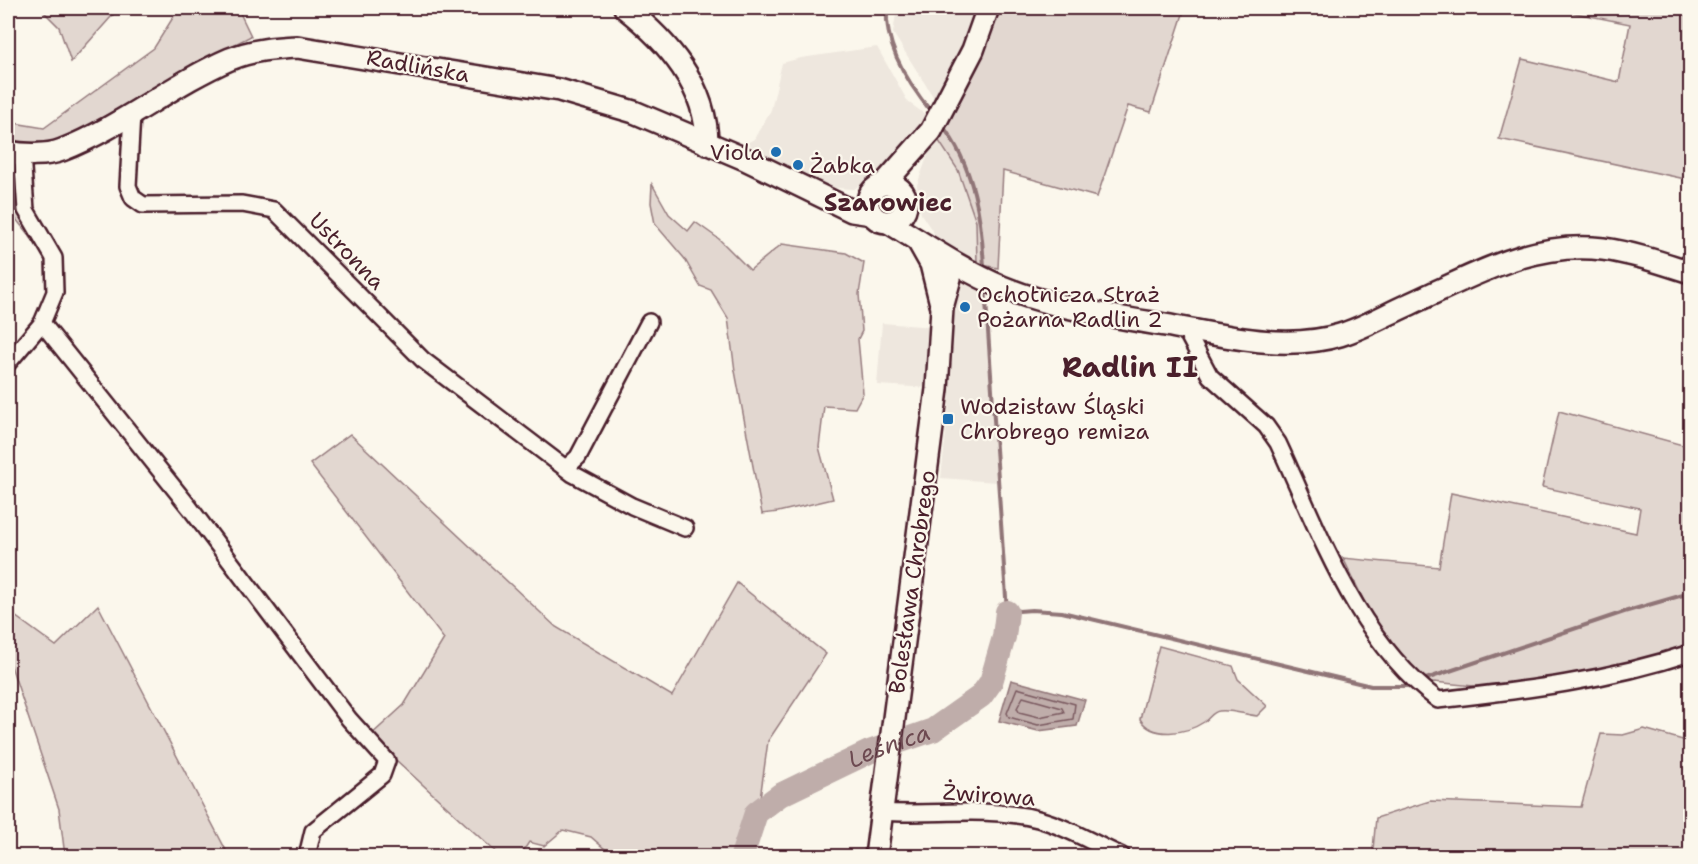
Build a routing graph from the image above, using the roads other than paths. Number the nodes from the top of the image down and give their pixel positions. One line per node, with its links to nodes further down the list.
1 (625, 8): 5 (street)
2 (988, 8): 4 (street)
3 (132, 114): 5 (street, Radlińska); 6 (street, Radlińska); 17 (street, Ustronna)
4 (927, 137): 7 (street); 8 (street)
5 (707, 144): 8 (street, Radlińska)
6 (15, 153): 13 (street)
7 (906, 200): 8 (street); 8 (street); 10 (street)
8 (879, 204): 9 (street)
9 (918, 240): 10 (street); 12 (street, Bolesława Chrobrego)
10 (955, 263): 12 (street, Bolesława Chrobrego); 15 (street)
11 (1690, 272): 15 (street)
12 (942, 308): 20 (street, Bolesława Chrobrego)
13 (42, 322): 16 (street); 21 (street)
14 (649, 322): 17 (street)
15 (1185, 329): 19 (street)
16 (8, 363)
17 (566, 468): 18 (street, Ustronna)
18 (685, 528)
19 (1690, 653)
20 (881, 812): 22 (street, Bolesława Chrobrego); 23 (street, Żwirowa)
21 (307, 856)
22 (876, 856)
23 (1122, 856)

